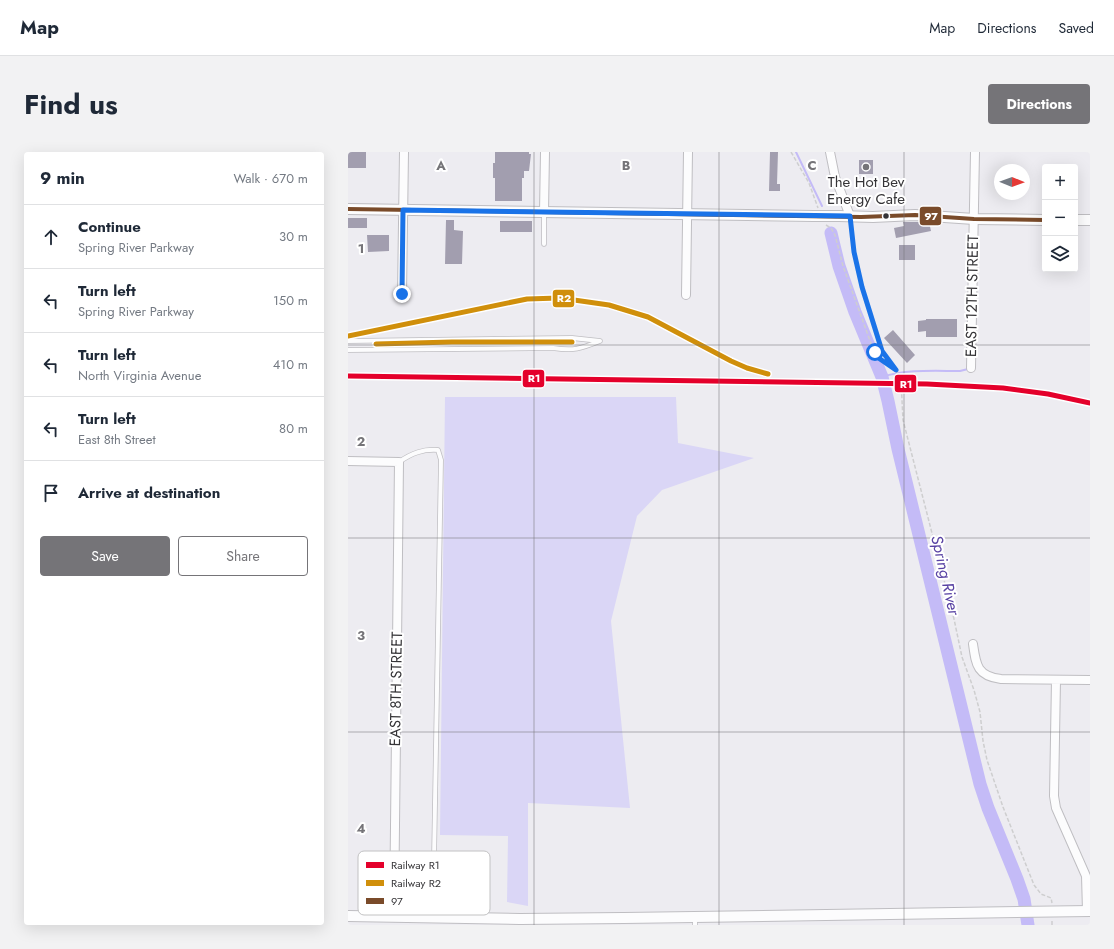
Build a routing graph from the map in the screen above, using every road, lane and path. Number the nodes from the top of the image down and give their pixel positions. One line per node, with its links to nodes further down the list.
1 (404, 152): 8 (street)
2 (545, 152): 9 (street)
3 (688, 152): 11 (street)
4 (792, 152): 10 (path)
5 (830, 152): 12 (street)
6 (975, 152): 13 (street, EAST 12TH STREET)
7 (348, 209): 8 (street)
8 (403, 210): 9 (street); 19 (street)
9 (544, 212): 11 (street); 18 (lane)
10 (816, 214): 11 (street); 12 (street, bridge)
11 (687, 215): 20 (street)
12 (845, 216): 13 (street); 24 (path)
13 (974, 219): 14 (street); 23 (street, EAST 12TH STREET)
14 (1042, 220)
15 (1078, 220): 16 (street)
16 (1090, 220)
17 (823, 222): 24 (path)
18 (544, 244)
19 (402, 294)
20 (686, 295)
21 (348, 341): 22 (lane)
22 (348, 350)
23 (971, 368)
24 (896, 370): 25 (path)
25 (900, 377)
26 (348, 461): 27 (street)
27 (399, 462): 31 (street, EAST 8TH STREET); 32 (lane)
28 (973, 644): 29 (street)
29 (1056, 680): 30 (street); 33 (street)
30 (1090, 680)
31 (395, 851)
32 (429, 851)
33 (1088, 911): 37 (street)
34 (348, 916): 35 (street)
35 (394, 917): 36 (street)
36 (427, 920): 37 (street)
37 (695, 921)

